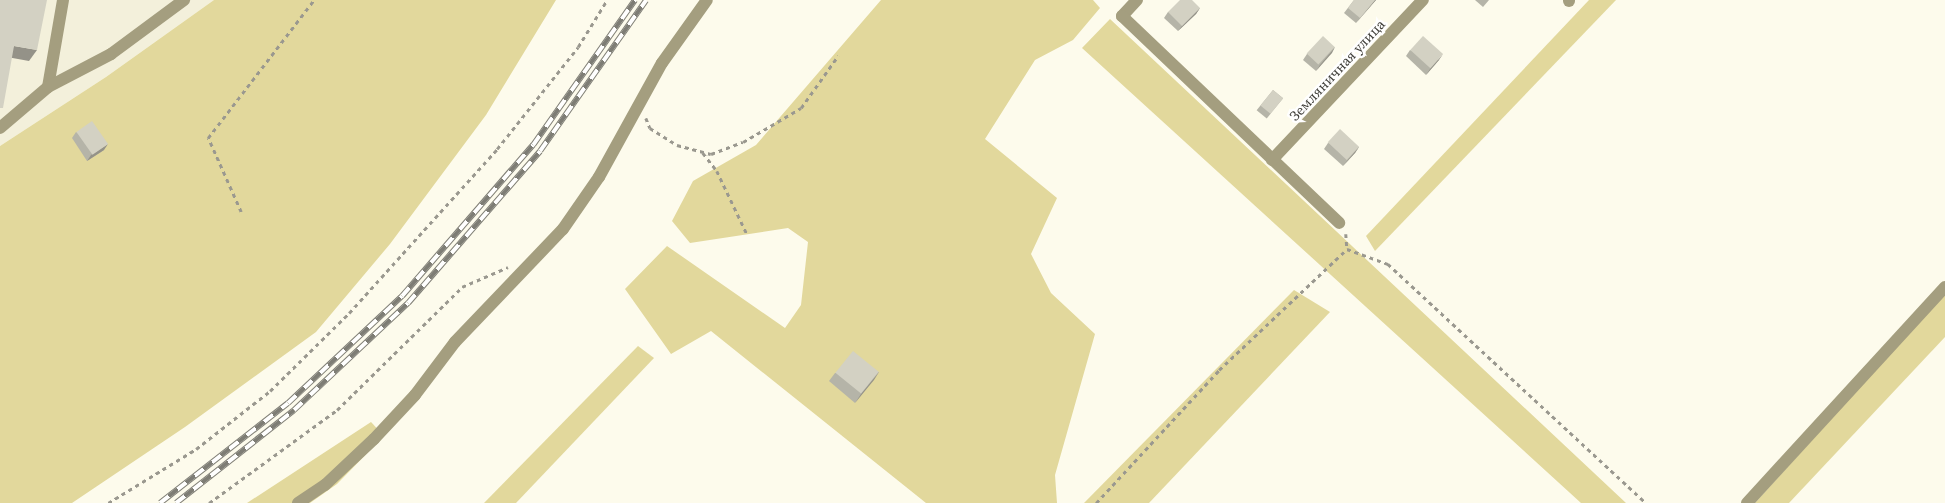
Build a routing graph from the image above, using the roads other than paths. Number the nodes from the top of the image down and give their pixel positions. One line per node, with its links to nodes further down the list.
1 (63, 0): 6 (street)
2 (184, 0): 6 (street)
3 (707, 0): 11 (street)
4 (1137, 0): 8 (street)
5 (1423, 0): 8 (street, Земляничная улица)
6 (48, 88): 7 (street)
7 (0, 128)
8 (1272, 160): 9 (street)
9 (1338, 223)
10 (1945, 287): 12 (street)
11 (298, 503)
12 (1747, 503)

